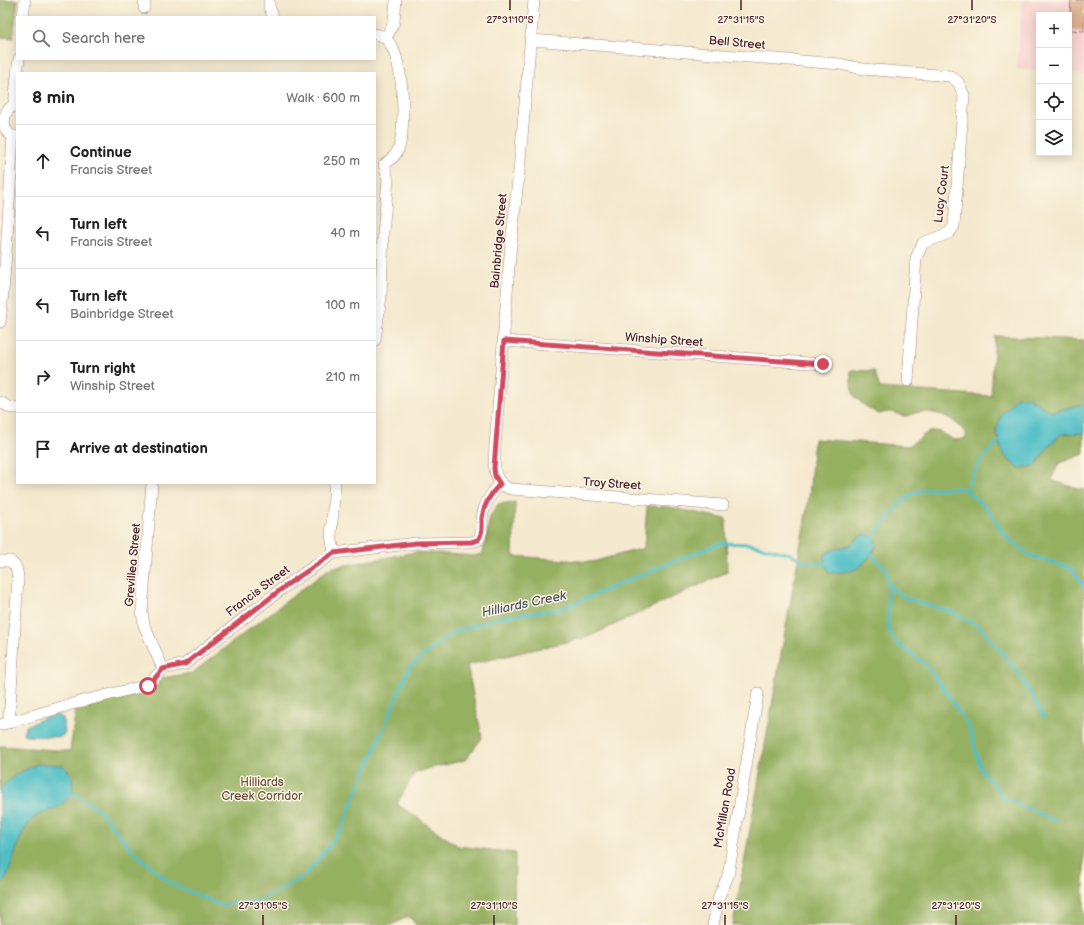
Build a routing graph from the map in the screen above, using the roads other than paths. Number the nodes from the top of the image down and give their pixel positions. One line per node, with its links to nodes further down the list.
1 (24, 0): 5 (street)
2 (270, 0): 6 (street)
3 (396, 0): 8 (street)
4 (534, 0): 9 (street, Bainbridge Street)
5 (23, 16)
6 (273, 16)
7 (376, 34): 8 (street)
8 (386, 38): 17 (street)
9 (531, 40): 12 (street, Bell Street); 20 (street, Bainbridge Street)
10 (19, 60): 11 (street)
11 (17, 72)
12 (941, 75): 22 (street, Lucy Court)
13 (16, 106): 14 (street)
14 (2, 112): 15 (street)
15 (1, 128): 16 (street)
16 (15, 136): 18 (street)
17 (379, 163): 19 (street)
18 (0, 322)
19 (376, 333)
20 (504, 341): 21 (street, Winship Street); 27 (street, Bainbridge Street)
21 (823, 364)
22 (908, 381)
23 (0, 402): 24 (street)
24 (16, 408)
25 (152, 484): 31 (street, Grevillea Street)
26 (335, 484): 29 (street)
27 (500, 484): 28 (street, Troy Street); 29 (street, Francis Street)
28 (723, 505)
29 (334, 553): 31 (street, Francis Street)
30 (0, 561): 33 (street)
31 (163, 669): 33 (street)
32 (758, 693): 34 (street, McMillan Road)
33 (4, 724)
34 (713, 925)

